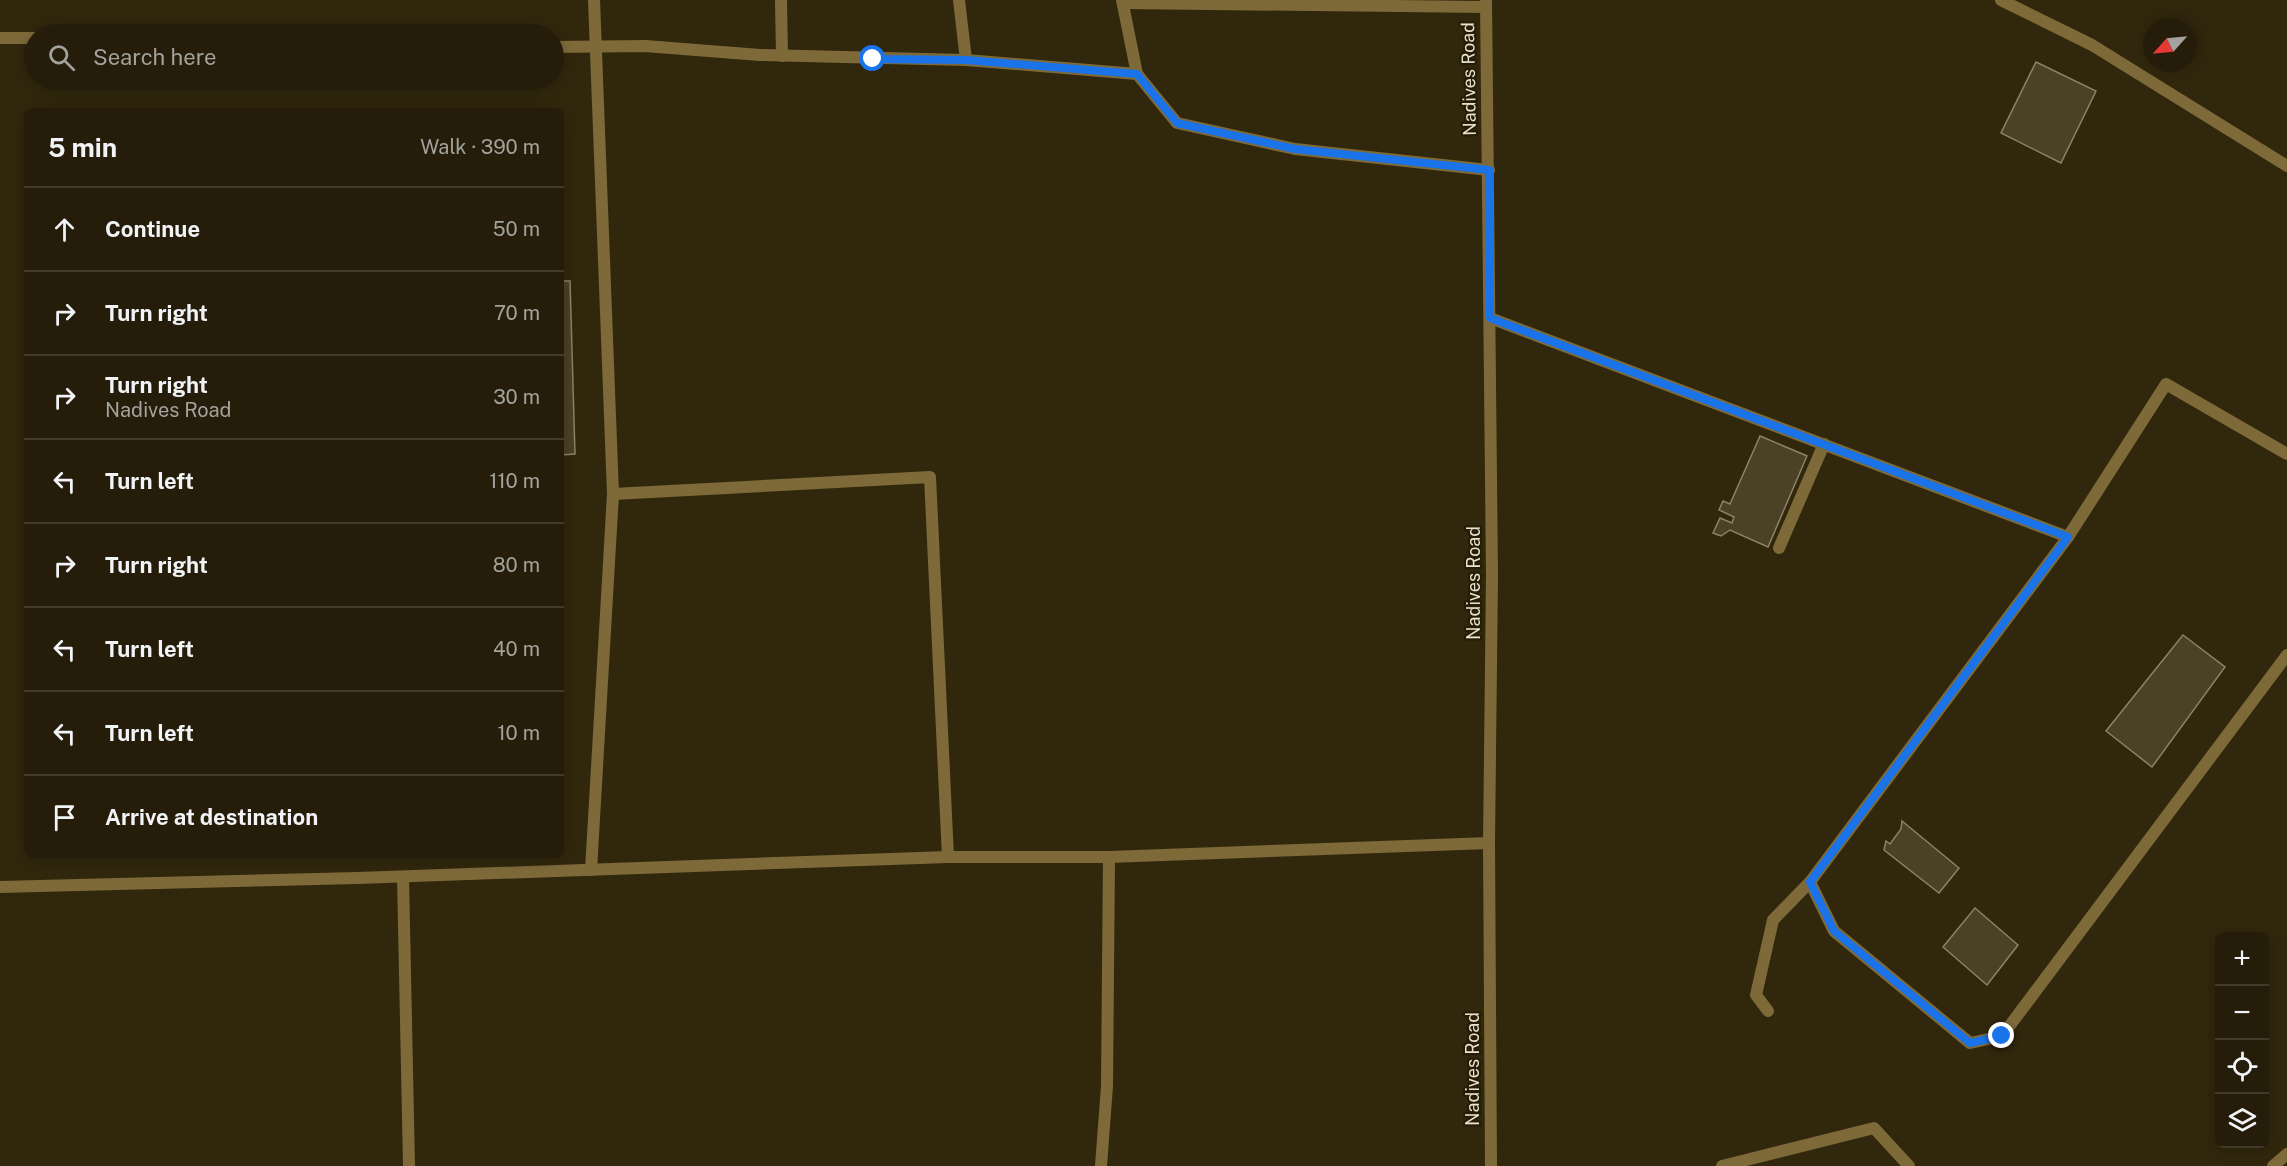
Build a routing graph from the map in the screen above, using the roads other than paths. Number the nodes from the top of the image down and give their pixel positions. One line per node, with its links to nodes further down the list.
1 (594, 0): 10 (street)
2 (781, 0): 11 (street)
3 (959, 0): 12 (street)
4 (2001, 0): 14 (street)
5 (1123, 2): 6 (street); 13 (street)
6 (1486, 3): 15 (street, Nadives Road)
7 (0, 38): 8 (street)
8 (24, 38)
9 (564, 47): 10 (street)
10 (595, 47): 11 (street); 19 (street)
11 (782, 56): 12 (street)
12 (966, 60): 13 (street)
13 (1137, 74): 15 (street)
14 (2287, 166)
15 (1489, 170): 16 (street, Nadives Road)
16 (1490, 318): 17 (street); 23 (street, Nadives Road)
17 (1824, 444): 20 (street); 21 (street)
18 (2287, 454): 20 (street)
19 (613, 494): 24 (street); 26 (street)
20 (2068, 537): 28 (street)
21 (1779, 548)
22 (2287, 655): 28 (street)
23 (1489, 843): 25 (street); 34 (street, Nadives Road)
24 (948, 857): 25 (street); 26 (street)
25 (1109, 857): 33 (street)
26 (591, 870): 27 (street)
27 (403, 877): 29 (street); 32 (street)
28 (1810, 882): 30 (street)
29 (0, 887)
30 (1768, 1011)
31 (2287, 1154): 37 (street)
32 (409, 1166)
33 (1101, 1166)
34 (1491, 1166)
35 (1722, 1166): 36 (street)
36 (1909, 1166)
37 (2273, 1166)

